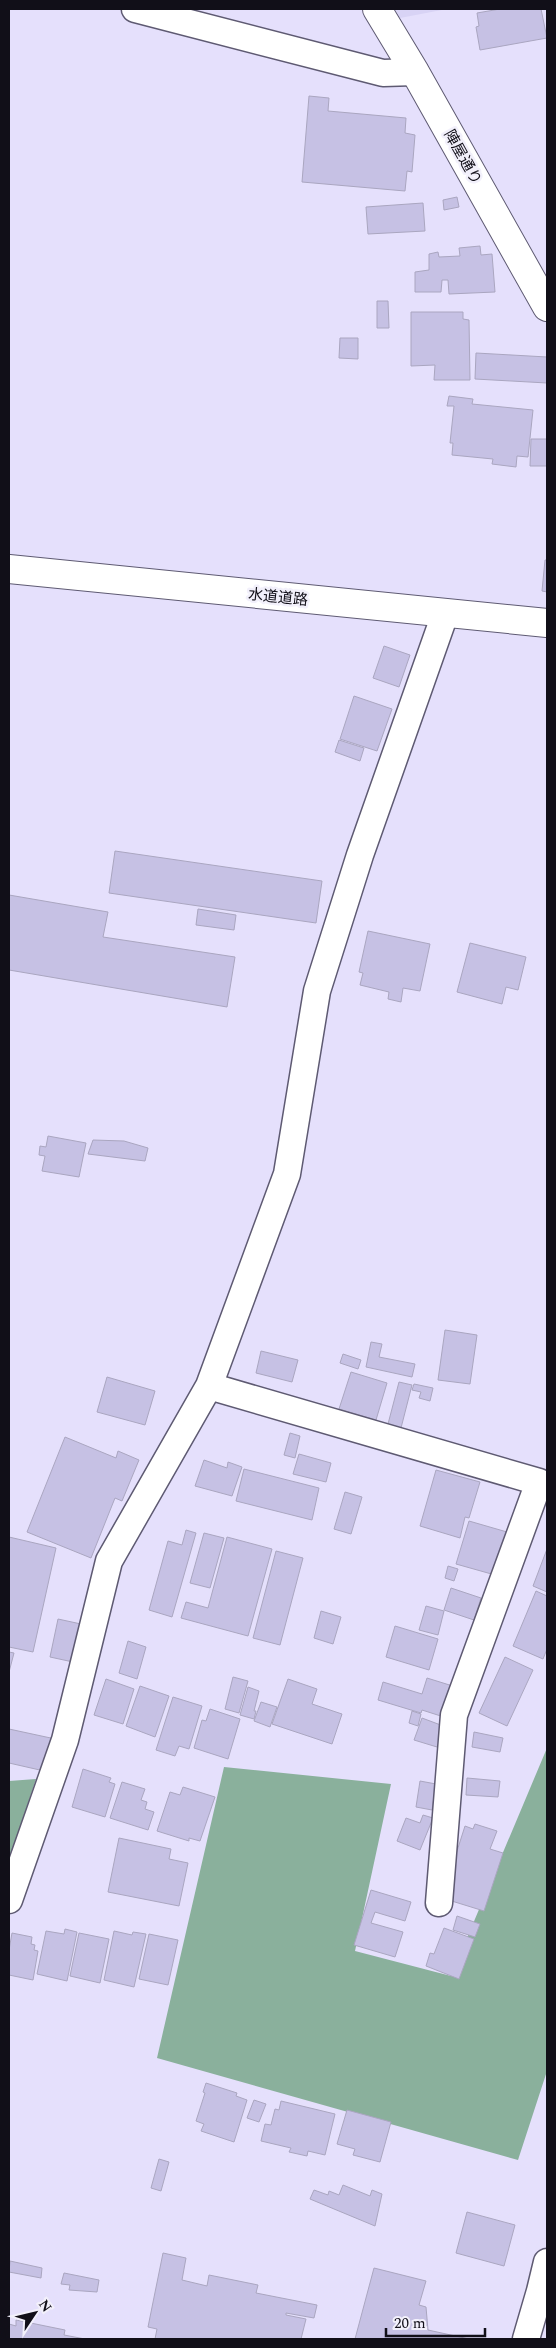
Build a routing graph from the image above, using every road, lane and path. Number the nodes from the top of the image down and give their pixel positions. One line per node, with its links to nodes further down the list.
1 (134, 9): 3 (street)
2 (377, 9): 3 (street, 陣屋通り)
3 (416, 72): 4 (street, 陣屋通り)
4 (547, 307)
5 (9, 569): 6 (street, 水道道路)
6 (444, 614): 7 (street, 水道道路); 8 (street)
7 (547, 623)
8 (208, 1386): 9 (street); 10 (street)
9 (9, 1900)
10 (439, 1903)
11 (547, 2262): 12 (street)
12 (544, 2292): 13 (street)
13 (526, 2339)

